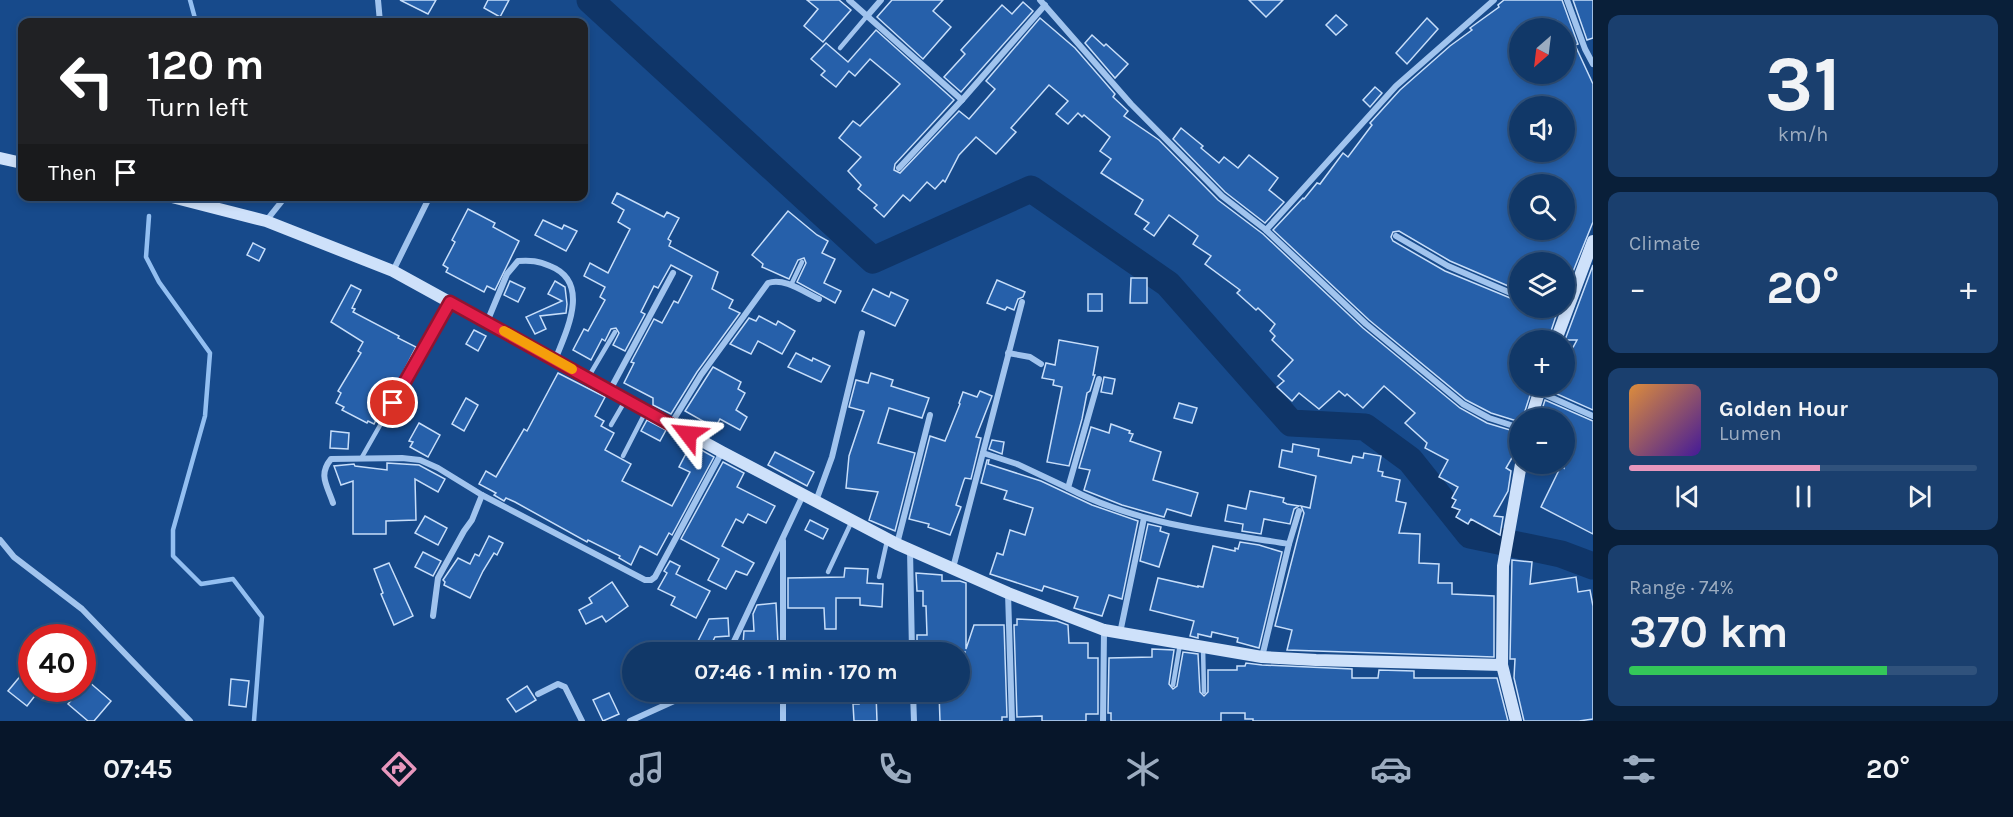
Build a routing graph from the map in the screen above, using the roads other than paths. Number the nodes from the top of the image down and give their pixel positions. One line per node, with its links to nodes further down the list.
1 (378, 0): 8 (street)
2 (849, 0): 7 (street)
3 (881, 0): 7 (street)
4 (1494, 0): 19 (street)
5 (1567, 0): 10 (street)
6 (1042, 3): 11 (street); 19 (street)
7 (868, 15): 9 (lane); 11 (street)
8 (380, 18)
9 (840, 48)
10 (1593, 64)
11 (962, 100): 14 (street)
12 (0, 158): 13 (street)
13 (18, 162)
14 (899, 168)
15 (188, 201): 18 (street)
16 (282, 201): 18 (street)
17 (428, 201): 23 (street)
18 (266, 221): 23 (street)
19 (1266, 230): 46 (street)
20 (1396, 236): 27 (street)
21 (1593, 241): 26 (street)
22 (802, 262): 25 (lane)
23 (393, 271): 29 (street)
24 (673, 273): 39 (street)
25 (791, 285): 28 (street); 45 (street)
26 (1575, 287)
27 (1509, 292)
28 (819, 299)
29 (450, 302): 31 (street); 51 (lane)
30 (1022, 302): 34 (street)
31 (487, 322): 35 (street); 35 (street)
32 (615, 332): 37 (lane)
33 (862, 333): 56 (street)
34 (1008, 353): 36 (street); 49 (street)
35 (555, 360): 37 (street)
36 (1041, 364)
37 (588, 378): 39 (street)
38 (1100, 379): 53 (street)
39 (610, 390): 41 (street)
40 (1555, 396): 44 (street)
41 (626, 399): 42 (street); 47 (lane)
42 (646, 410): 45 (street); 50 (lane)
43 (930, 415): 63 (street)
44 (1593, 416)
45 (671, 424): 48 (street)
46 (1509, 424)
47 (610, 425)
48 (722, 452): 54 (street); 55 (street)
49 (983, 453): 53 (street); 66 (street)
50 (623, 456)
51 (362, 457): 55 (street); 57 (street)
52 (1519, 474): 79 (street)
53 (1068, 488): 59 (street)
54 (803, 494): 56 (street); 61 (street)
55 (482, 495): 70 (street)
56 (815, 501): 60 (street)
57 (333, 503)
58 (1299, 511): 64 (street)
59 (1144, 518): 64 (street); 72 (street)
60 (852, 520): 63 (street); 67 (lane)
61 (783, 537): 73 (street); 74 (street)
62 (0, 540): 86 (street)
63 (892, 541): 65 (street); 68 (lane)
64 (1290, 544): 78 (street)
65 (910, 550): 66 (street); 75 (street)
66 (953, 569): 69 (street)
67 (828, 572)
68 (879, 578)
69 (1008, 593): 71 (street); 91 (street)
70 (433, 616)
71 (1104, 630): 72 (street); 92 (street)
72 (1120, 633): 76 (street)
73 (734, 642)
74 (783, 642)
75 (912, 642)
76 (1180, 644): 77 (street); 80 (lane)
77 (1203, 647): 78 (street); 81 (lane)
78 (1262, 657): 79 (street)
79 (1502, 665): 93 (street)
80 (1173, 685)
81 (1203, 692)
82 (538, 694): 87 (street)
83 (672, 702): 88 (street)
84 (783, 702): 89 (street)
85 (913, 702): 90 (street)
86 (190, 721)
87 (582, 721)
88 (630, 721)
89 (783, 721)
90 (914, 721)
91 (1012, 721)
92 (1103, 721)
93 (1516, 721)

